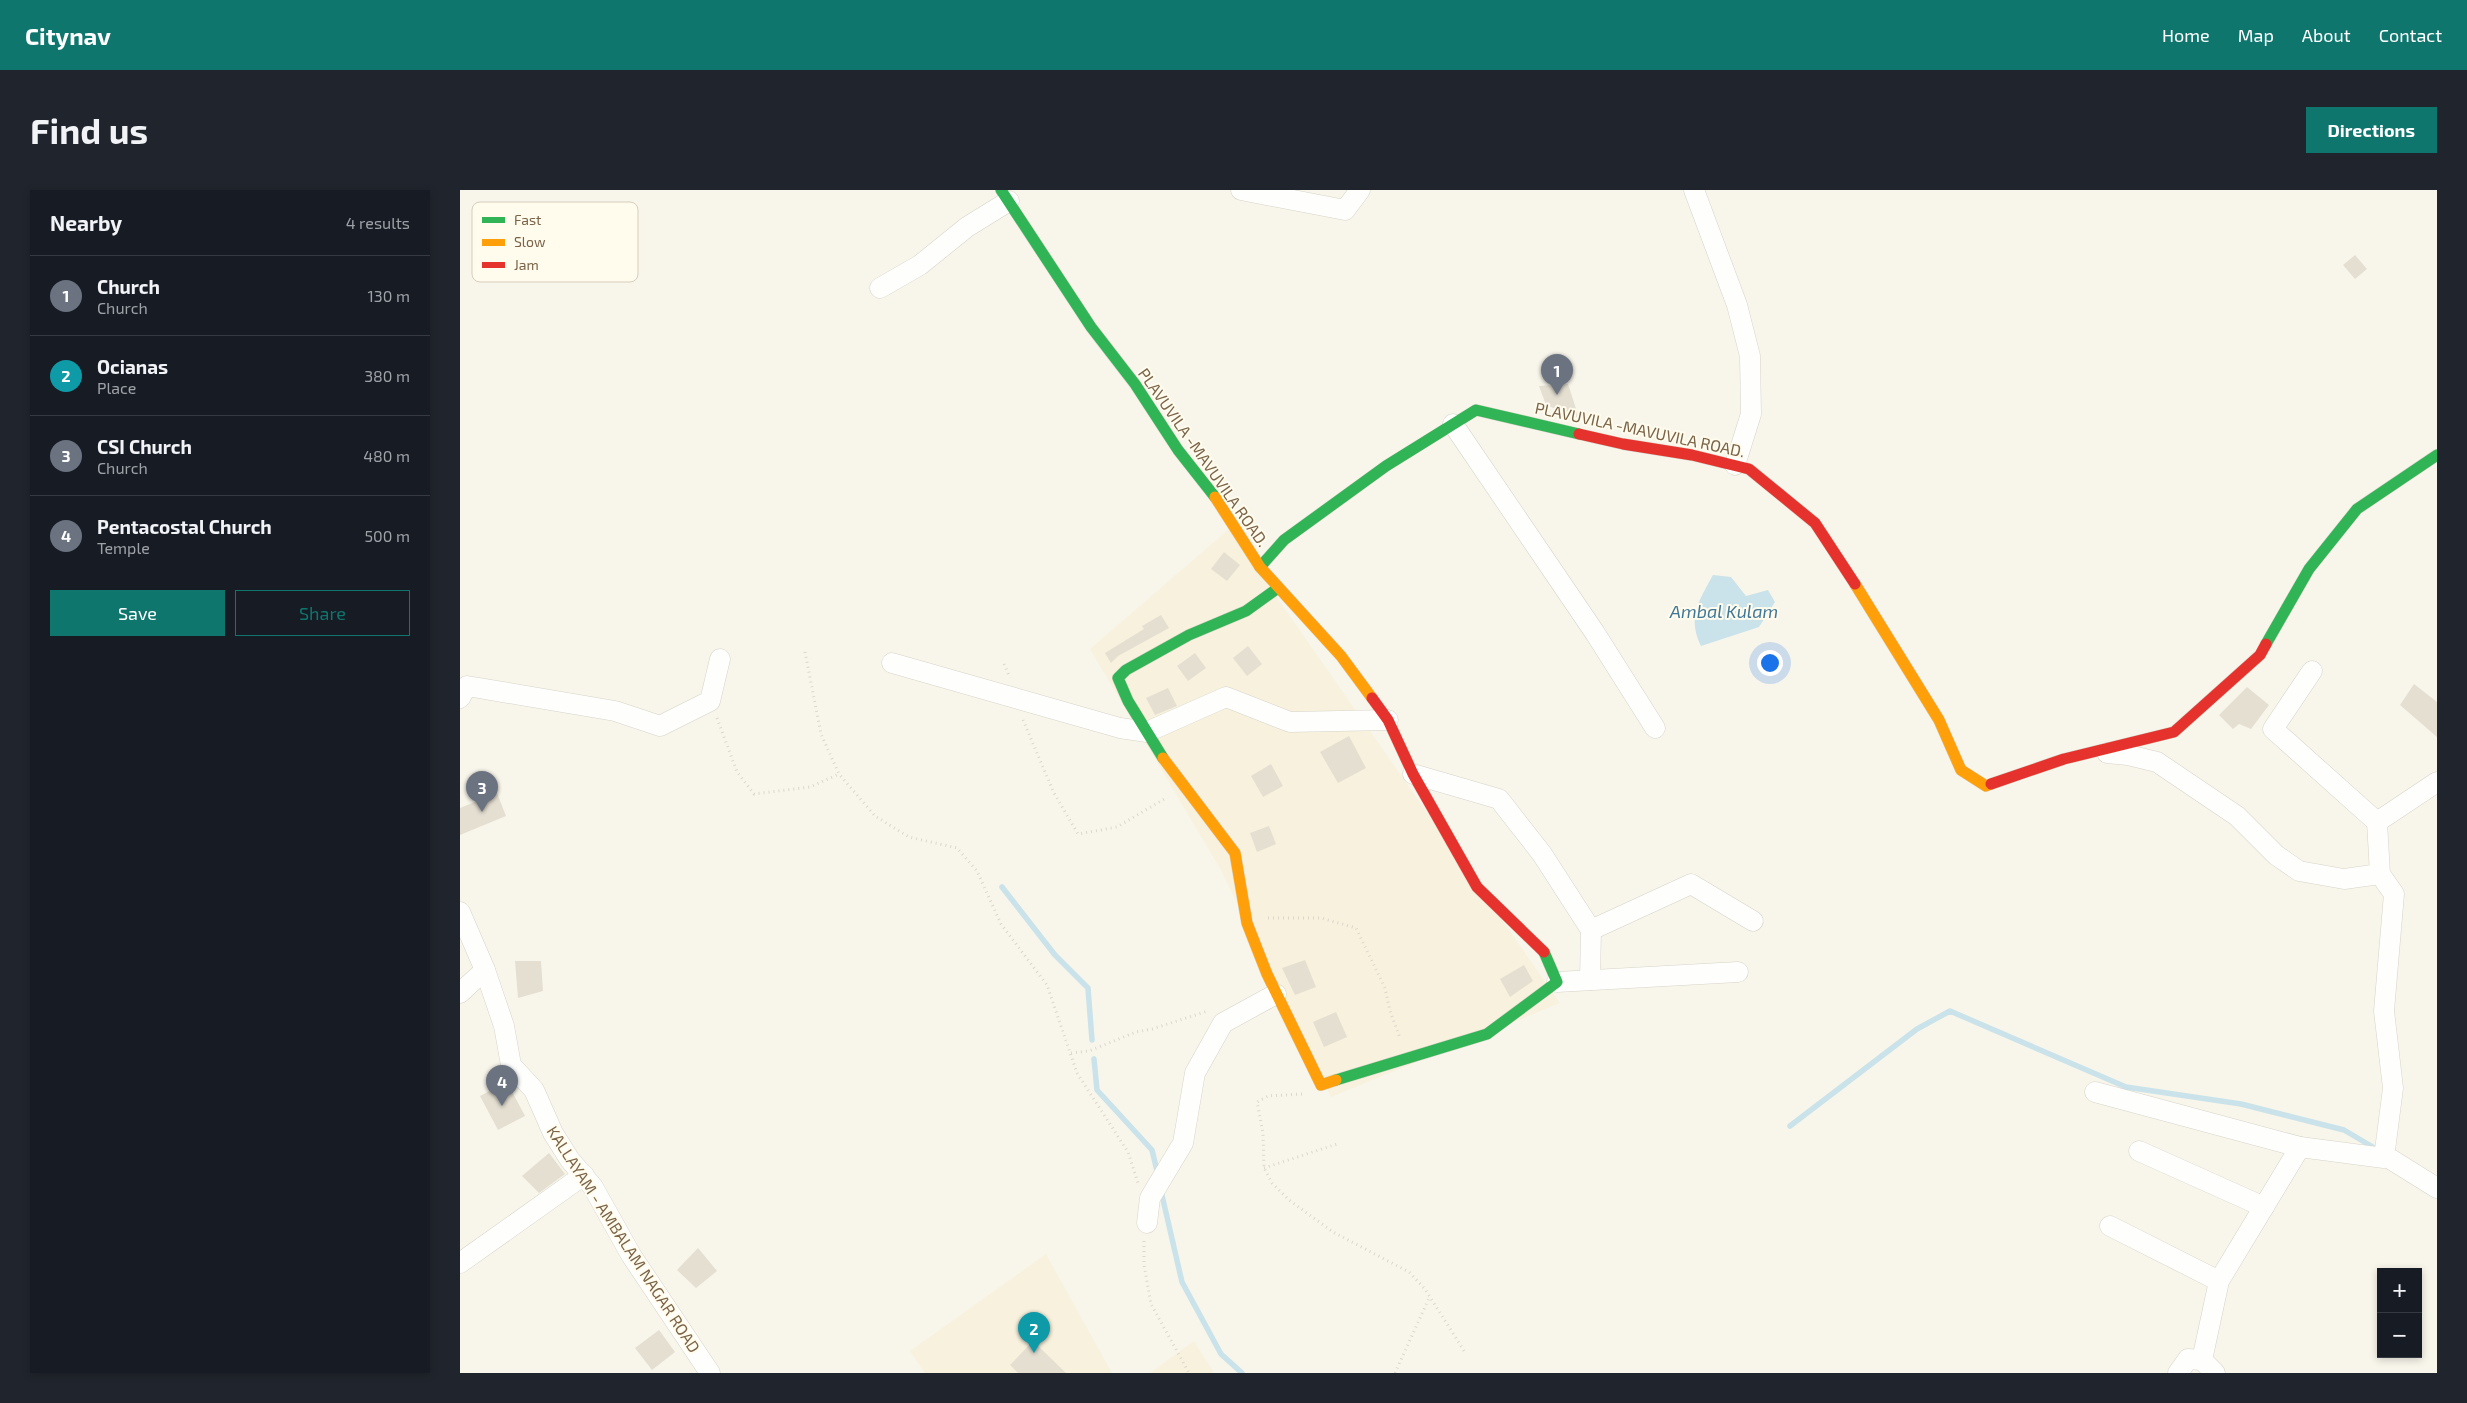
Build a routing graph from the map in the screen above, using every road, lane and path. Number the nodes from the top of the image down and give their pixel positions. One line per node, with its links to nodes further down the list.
1 (1241, 190): 2 (street)
2 (1360, 190)
3 (1694, 190): 8 (street)
4 (1005, 196): 5 (street); 9 (street, PLAVUVILA -MAVUVILA ROAD.)
5 (880, 288)
6 (1453, 424): 8 (street, PLAVUVILA -MAVUVILA ROAD.); 9 (street, PLAVUVILA -MAVUVILA ROAD.); 20 (street)
7 (2437, 456): 22 (street, PLAVUVILA -MAVUVILA ROAD.)
8 (1742, 461): 23 (street, PLAVUVILA -MAVUVILA ROAD.)
9 (1260, 567): 10 (street)
10 (1278, 588): 19 (street); 21 (street)
11 (805, 652): 25 (path)
12 (720, 659): 18 (street)
13 (892, 663): 17 (street)
14 (1004, 664): 17 (path)
15 (2312, 671): 29 (street)
16 (460, 698): 18 (street)
17 (1016, 699): 21 (street); 28 (path)
18 (710, 701): 25 (path)
19 (1388, 720): 21 (street); 26 (street)
20 (1655, 728)
21 (1147, 732): 28 (street)
22 (2174, 732): 23 (street, PLAVUVILA -MAVUVILA ROAD.); 24 (street)
23 (2095, 751): 24 (street)
24 (2157, 762): 30 (street)
25 (839, 774): 42 (path)
26 (1413, 774): 34 (street); 38 (street)
27 (2437, 782): 29 (street)
28 (1183, 787): 32 (street)
29 (2377, 822): 30 (street)
30 (2380, 874): 49 (street)
31 (460, 912): 35 (street, KALLAYAM - AMBALAM NAGAR ROAD)
32 (1246, 918): 40 (street); 43 (path)
33 (1753, 921): 34 (street)
34 (1591, 930): 37 (street)
35 (485, 970): 39 (street); 51 (street, KALLAYAM - AMBALAM NAGAR ROAD)
36 (1738, 972): 37 (street)
37 (1590, 980): 38 (street)
38 (1557, 982): 43 (street)
39 (460, 993)
40 (1276, 994): 41 (street); 44 (street)
41 (1239, 1015): 42 (path); 53 (street)
42 (1071, 1053): 53 (path)
43 (1406, 1058): 44 (street)
44 (1321, 1085): 50 (path)
45 (2095, 1092): 47 (street)
46 (1340, 1143): 50 (path)
47 (2300, 1147): 49 (street); 54 (street)
48 (2139, 1151): 54 (street)
49 (2384, 1151): 52 (street)
50 (1264, 1168): 59 (path)
51 (584, 1176): 57 (street); 62 (street, KALLAYAM - AMBALAM NAGAR ROAD)
52 (2437, 1188)
53 (1145, 1193): 55 (street)
54 (2264, 1207): 58 (street)
55 (1146, 1223): 63 (path)
56 (2110, 1226): 58 (street)
57 (460, 1263)
58 (2219, 1281): 61 (street)
59 (1430, 1296): 60 (path); 64 (path)
60 (1466, 1354)
61 (2209, 1366): 65 (street)
62 (710, 1373)
63 (1189, 1373)
64 (1395, 1373)
65 (2178, 1373)

